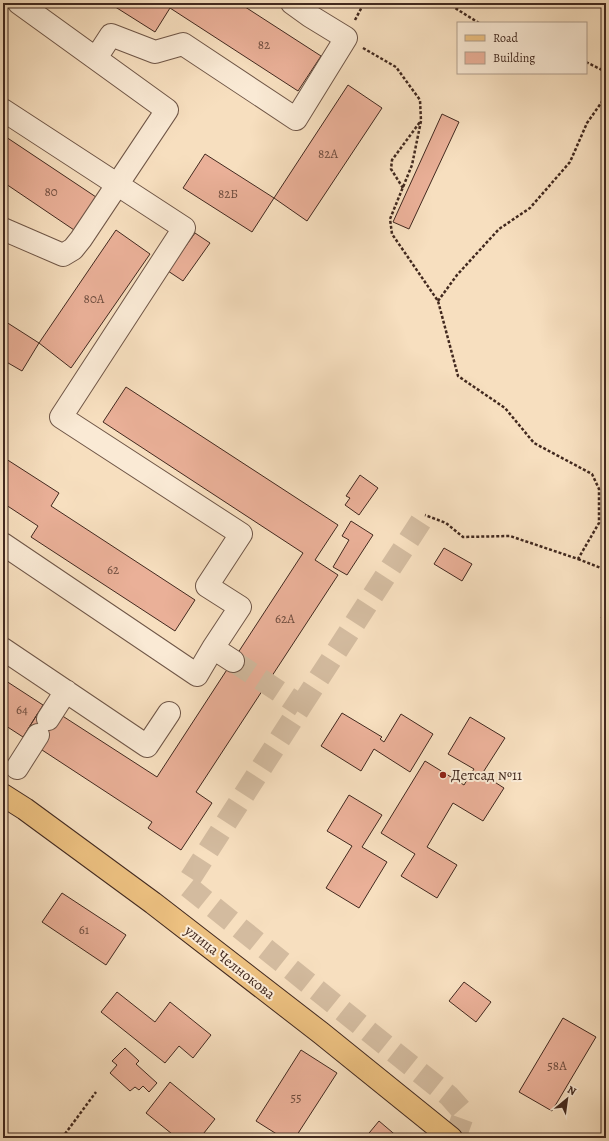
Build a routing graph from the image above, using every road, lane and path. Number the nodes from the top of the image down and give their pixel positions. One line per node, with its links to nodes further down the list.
1 (19, 3): 6 (street)
2 (292, 3): 5 (street)
3 (447, 3): 4 (path)
4 (477, 22)
5 (346, 38): 6 (street); 11 (path)
6 (96, 58): 12 (street)
7 (587, 62): 8 (path)
8 (606, 72)
9 (606, 96): 15 (path)
10 (3, 110): 12 (street)
11 (421, 121): 13 (path); 13 (path)
12 (118, 185): 14 (street); 20 (street)
13 (403, 189): 15 (path)
14 (3, 229)
15 (438, 301): 18 (path)
16 (425, 515): 18 (path)
17 (3, 544): 20 (street)
18 (578, 559): 19 (path)
19 (606, 570)
20 (214, 648): 22 (street)
21 (3, 650): 23 (street)
22 (233, 661)
23 (66, 691): 24 (street); 25 (street)
24 (170, 713)
25 (17, 768)
26 (3, 795): 29 (main road, улица Челнокова)
27 (96, 1092): 28 (path)
28 (62, 1138)
29 (451, 1138)

